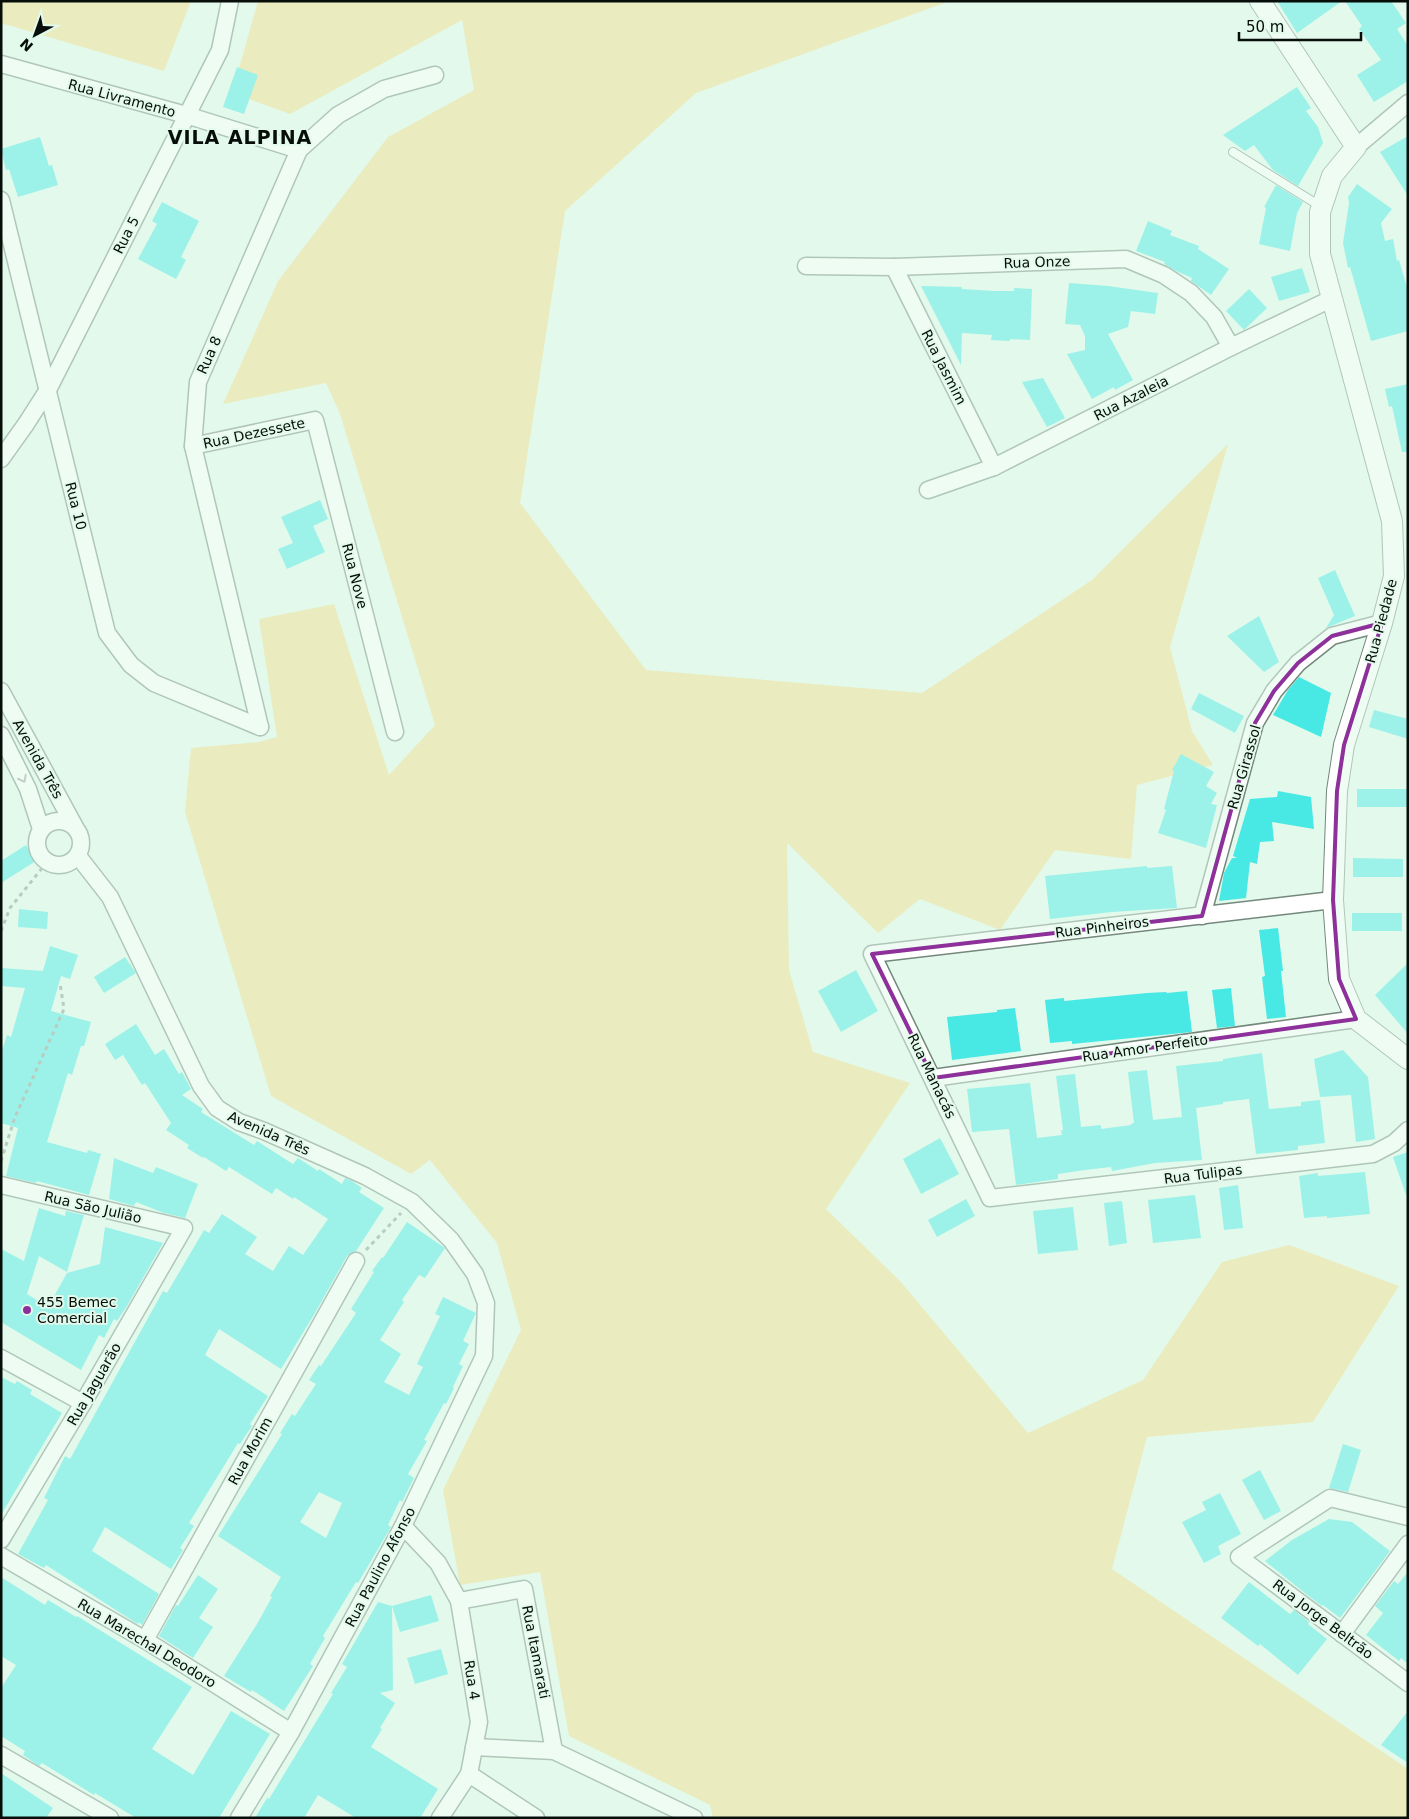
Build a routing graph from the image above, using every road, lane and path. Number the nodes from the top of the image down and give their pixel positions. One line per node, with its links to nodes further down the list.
1 (230, 1): 6 (street, Rua 5)
2 (1260, 1): 7 (street)
3 (1, 64): 6 (street, Rua Livramento)
4 (435, 75): 8 (street, Rua 8)
5 (1408, 103): 7 (street, Rua Piedade)
6 (186, 116): 8 (street, Rua Livramento); 16 (street, Rua 5)
7 (1356, 147): 11 (street, Rua Piedade)
8 (299, 150): 18 (street, Rua 8)
9 (1233, 152): 11 (lane)
10 (1, 200): 16 (street, Rua 10)
11 (1322, 207): 14 (street, Rua Piedade)
12 (806, 266): 13 (street, Rua Onze)
13 (894, 267): 15 (street, Rua Onze); 20 (street, Rua Jasmim)
14 (1331, 299): 15 (street, Rua Azaleia); 22 (street, Rua Piedade)
15 (1231, 347): 20 (street, Rua Azaleia)
16 (48, 389): 19 (street, Rua 5); 24 (street, Rua 10)
17 (315, 420): 18 (street, Rua Dezessete); 25 (street, Rua Nove)
18 (193, 446): 24 (street, Rua 8)
19 (1, 459)
20 (994, 467): 21 (street, Rua Azaleia)
21 (928, 490)
22 (1382, 624): 31 (street, Rua Piedade); 32 (street, Rua Girassol)
23 (1, 692): 27 (street, Avenida Três)
24 (260, 727)
25 (395, 732)
26 (1, 735): 28 (street, Avenida Três, one-way to 28)
27 (75, 827): 28 (street, Avenida Três); 29 (street, Avenida Três)
28 (41, 829): 30 (street, Avenida Três)
29 (78, 856): 30 (street); 43 (street, Avenida Três)
30 (47, 862): 33 (path)
31 (1333, 900): 32 (street, Rua Pinheiros); 36 (street, Rua Piedade)
32 (1202, 916): 34 (street, Rua Pinheiros)
33 (1, 931)
34 (872, 954): 38 (street, Rua Manacás)
35 (60, 983): 40 (path)
36 (1356, 1019): 37 (street, Rua Piedade); 38 (street, Rua Amor Perfeito)
37 (1408, 1060)
38 (933, 1078): 42 (street, Rua Manacás)
39 (1408, 1130): 42 (street, Rua Tulipas)
40 (1, 1161)
41 (1, 1185): 44 (street, Rua São Julião)
42 (990, 1198)
43 (412, 1202): 45 (path); 46 (street, Avenida Três)
44 (184, 1228): 48 (street, Rua Jaguarão)
45 (356, 1261): 56 (street, Rua Morim)
46 (486, 1303): 50 (street, Rua Paulino Afonso)
47 (1, 1358): 48 (street)
48 (83, 1403): 51 (street, Rua Jaguarão)
49 (1408, 1517): 55 (street, Rua Jorge Beltrão)
50 (403, 1526): 54 (street, Rua 4); 58 (street, Rua Paulino Afonso)
51 (1, 1540)
52 (1408, 1544): 55 (street)
53 (1, 1556): 56 (street, Rua Marechal Deodoro)
54 (459, 1601): 59 (street, Rua 4); 60 (street, Rua Itamarati)
55 (1342, 1634): 57 (street, Rua Jorge Beltrão)
56 (145, 1640): 58 (street, Rua Marechal Deodoro)
57 (1408, 1682)
58 (291, 1732): 64 (street, Rua Paulino Afonso)
59 (474, 1747): 60 (street); 62 (street, Rua 4)
60 (554, 1751): 67 (street)
61 (1, 1755): 63 (street)
62 (469, 1774): 65 (street); 66 (street)
63 (110, 1818)
64 (238, 1818)
65 (440, 1818)
66 (536, 1818)
67 (694, 1818)

